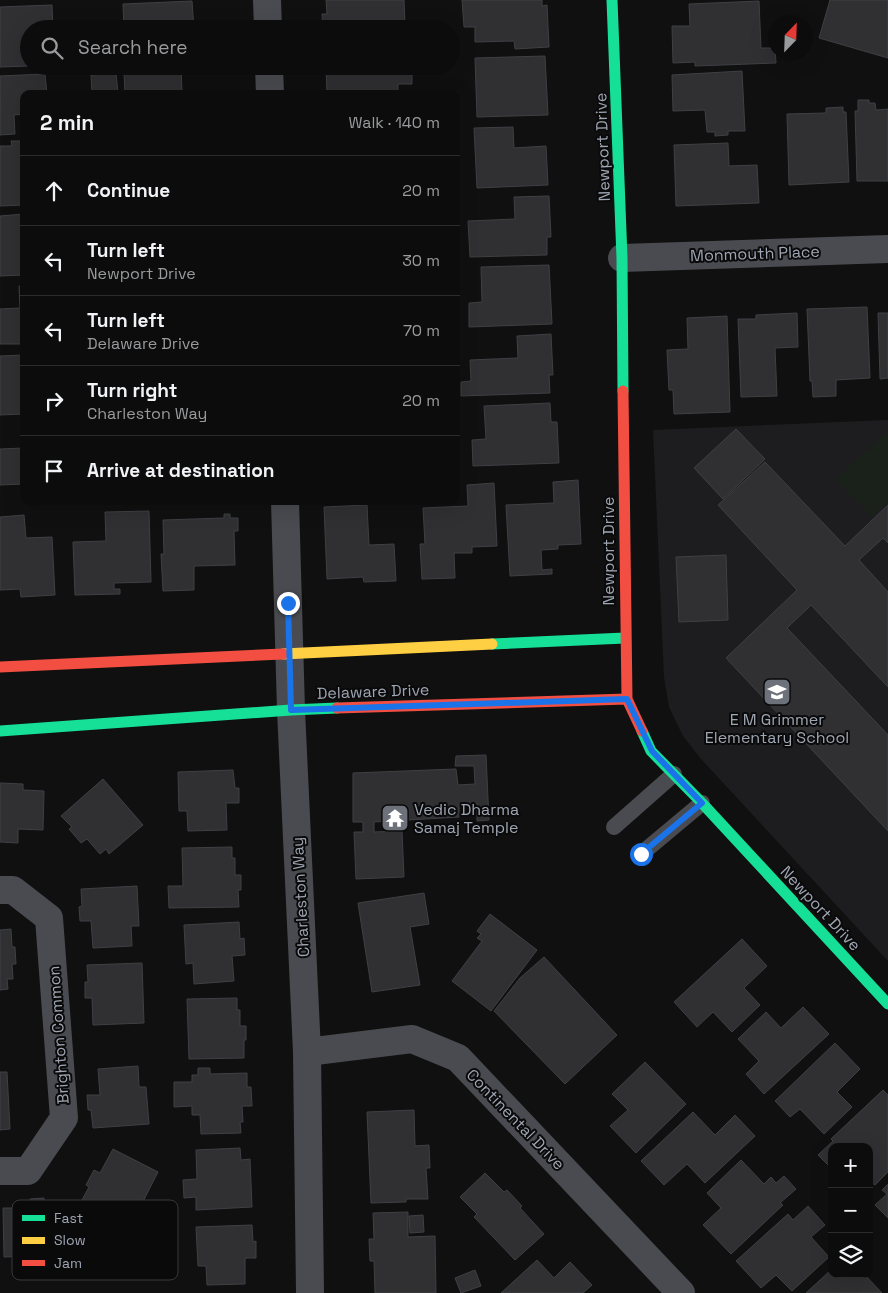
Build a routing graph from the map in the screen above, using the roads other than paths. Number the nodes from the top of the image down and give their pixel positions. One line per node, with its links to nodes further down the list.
1 (267, 0): 3 (street)
2 (612, 0): 7 (street, Newport Drive)
3 (268, 20)
4 (269, 75): 5 (street)
5 (270, 90)
6 (888, 249): 7 (street, Monmouth Place)
7 (622, 258): 9 (street, Newport Drive)
8 (285, 505): 10 (street, Charleston Way)
9 (624, 638): 10 (street); 12 (street, Newport Drive)
10 (290, 654): 11 (street); 13 (street, Charleston Way)
11 (0, 667)
12 (627, 699): 13 (street, Delaware Drive); 15 (street, Newport Drive)
13 (291, 710): 14 (street, Delaware Drive); 21 (street, Charleston Way)
14 (0, 731)
15 (674, 774): 16 (street, Newport Drive); 17 (lane)
16 (702, 803): 18 (lane); 20 (street, Newport Drive)
17 (614, 827)
18 (641, 854)
19 (0, 890): 22 (street, Brighton Common)
20 (888, 1004)
21 (307, 1052): 23 (street, Charleston Way); 24 (street, Continental Drive)
22 (0, 1172)
23 (310, 1293)
24 (681, 1293)

